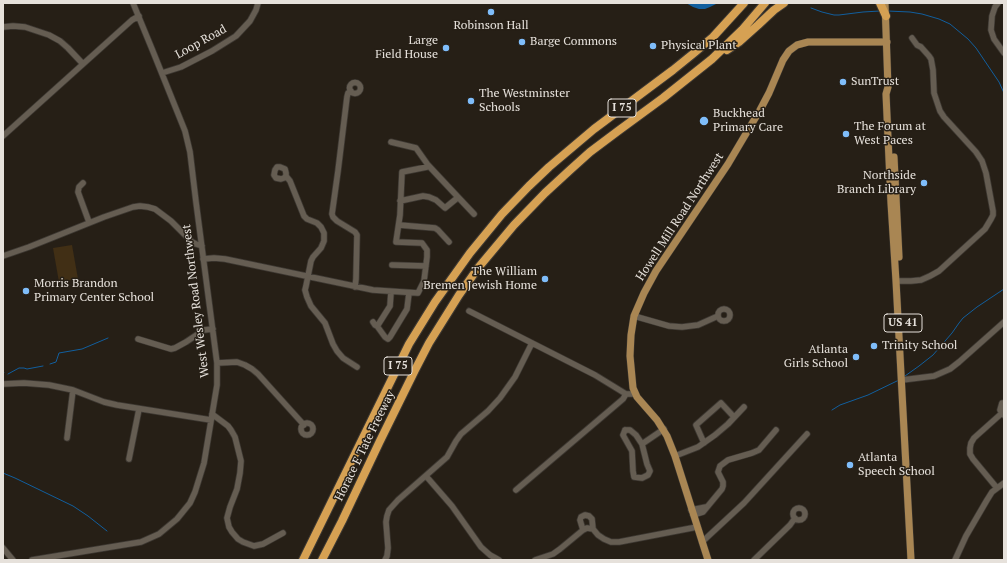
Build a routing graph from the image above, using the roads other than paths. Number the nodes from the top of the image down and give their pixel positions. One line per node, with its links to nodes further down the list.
1 (133, 3): 9 (street, West Wesley Road Northwest)
2 (258, 3): 17 (street, Loop Road)
3 (744, 3): 79 (highway, Horace E Tate Freeway / I 75)
4 (765, 3): 15 (highway, Horace E Tate Freeway / I 75)
5 (784, 3): 15 (highway)
6 (880, 3): 10 (highway)
7 (885, 3): 10 (main road, US 41)
8 (998, 3): 14 (street)
9 (139, 16): 16 (street); 17 (street, West Wesley Road Northwest)
10 (886, 16): 13 (main road, US 41)
11 (3, 27): 16 (street)
12 (912, 38): 36 (street)
13 (887, 42): 36 (main road, US 41); 41 (main road, Howell Mill Road Northwest)
14 (1004, 53)
15 (712, 59): 75 (highway, Horace E Tate Freeway / I 75)
16 (83, 64): 19 (street)
17 (162, 73): 30 (street, West Wesley Road Northwest)
18 (351, 91): 37 (street)
19 (3, 136)
20 (391, 142): 21 (street)
21 (428, 165): 24 (street); 25 (street)
22 (286, 176): 35 (street)
23 (83, 183): 27 (street)
24 (457, 196): 25 (street); 26 (street)
25 (400, 201): 28 (street)
26 (474, 214)
27 (89, 222): 30 (street); 31 (street)
28 (399, 225): 29 (street); 34 (street)
29 (448, 242)
30 (202, 246): 32 (street, West Wesley Road Northwest)
31 (3, 256)
32 (203, 259): 35 (street); 44 (street, West Wesley Road Northwest)
33 (392, 265): 34 (street)
34 (426, 266): 39 (street)
35 (308, 276): 37 (street); 48 (street)
36 (899, 281): 49 (main road, US 41)
37 (355, 287): 38 (street)
38 (391, 292): 39 (street); 39 (street)
39 (409, 293)
40 (469, 310): 46 (street)
41 (634, 316): 42 (street); 53 (main road, Howell Mill Road Northwest)
42 (718, 316)
43 (1004, 322): 49 (street)
44 (212, 329): 45 (street); 47 (street, West Wesley Road Northwest)
45 (138, 339)
46 (532, 343): 52 (street); 69 (street)
47 (217, 363): 58 (street, West Wesley Road Northwest); 60 (street)
48 (357, 367)
49 (904, 380): 94 (main road, US 41); 95 (main road, US 41)
50 (3, 384): 51 (street)
51 (73, 390): 56 (street); 64 (street)
52 (626, 394): 53 (street); 72 (street)
53 (635, 394): 61 (main road)
54 (1004, 403): 57 (street)
55 (744, 407): 59 (street)
56 (139, 409): 58 (street); 68 (street)
57 (1003, 414): 71 (street)
58 (212, 417): 80 (street); 84 (street, West Wesley Road Northwest)
59 (734, 417): 65 (street); 65 (street)
60 (304, 425)
61 (664, 429): 66 (street); 67 (main road)
62 (776, 430): 73 (street)
63 (807, 434): 81 (street)
64 (66, 438)
65 (704, 443): 67 (street)
66 (642, 444): 66 (street)
67 (675, 456): 73 (main road)
68 (129, 459)
69 (426, 476): 89 (street); 90 (street)
70 (1004, 483): 71 (street)
71 (997, 488): 96 (street)
72 (516, 490)
73 (692, 512): 76 (main road)
74 (795, 518): 93 (street)
75 (342, 522): 87 (highway, Horace E Tate Freeway / I 75); 88 (highway)
76 (697, 527): 77 (street); 81 (main road)
77 (593, 529): 78 (street); 78 (street)
78 (583, 530): 91 (street)
79 (317, 532): 85 (highway); 86 (highway, Horace E Tate Freeway / I 75)
80 (283, 533)
81 (702, 542): 92 (main road)
82 (3, 548): 83 (street)
83 (13, 560)
84 (32, 560)
85 (298, 560)
86 (304, 560)
87 (322, 560)
88 (328, 560)
89 (385, 560)
90 (499, 560)
91 (535, 560)
92 (708, 560)
93 (754, 560)
94 (911, 560)
95 (916, 560)
96 (955, 560)

